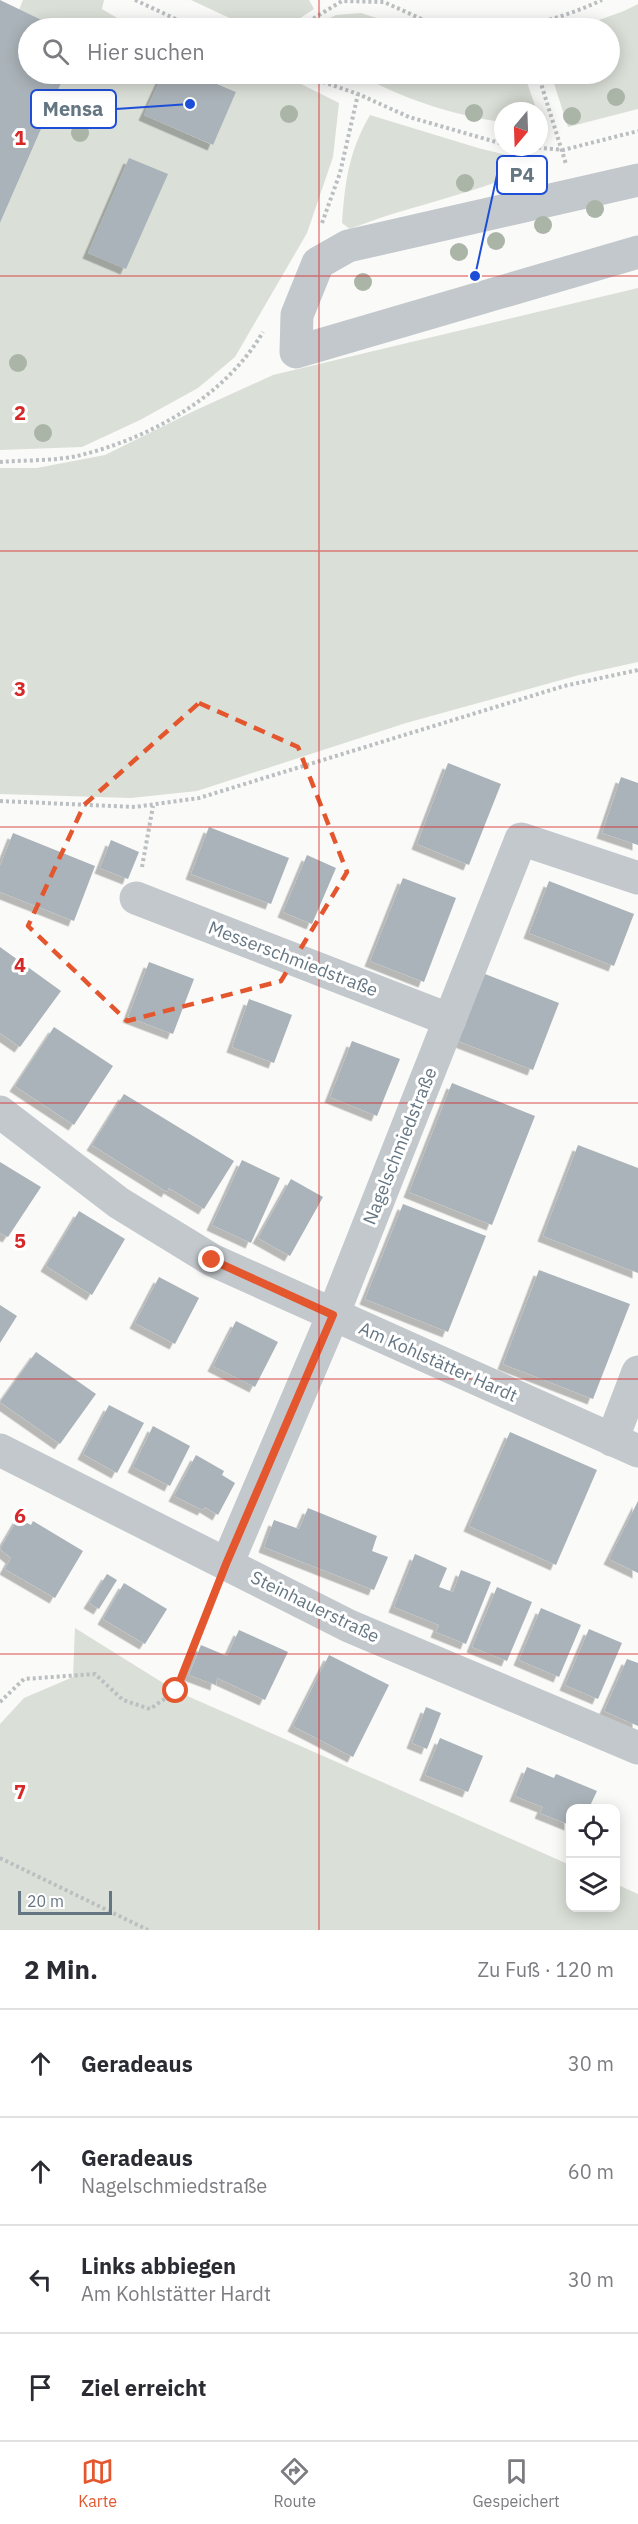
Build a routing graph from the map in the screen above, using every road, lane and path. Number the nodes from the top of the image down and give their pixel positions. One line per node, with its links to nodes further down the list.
1 (135, 0): 3 (path)
2 (602, 0): 6 (path)
3 (174, 18)
4 (314, 18): 5 (path)
5 (419, 18)
6 (557, 18)
7 (329, 84): 9 (path)
8 (541, 84): 13 (path)
9 (358, 94): 11 (path); 15 (path)
10 (638, 130): 13 (path)
11 (494, 141)
12 (548, 149): 13 (path)
13 (562, 150)
14 (638, 180): 16 (street)
15 (318, 234)
16 (638, 252)
17 (264, 330): 18 (path)
18 (0, 462)
19 (638, 670): 21 (path)
20 (0, 801): 21 (path)
21 (153, 806): 23 (path)
22 (638, 879): 24 (street, Nagelschmiedstraße)
23 (136, 898): 24 (street, Messerschmiedstraße)
24 (450, 1020): 26 (street, Nagelschmiedstraße)
25 (0, 1112): 26 (street, Am Kohlstätter Hardt)
26 (333, 1315): 28 (street, Am Kohlstätter Hardt); 30 (street, Nagelschmiedstraße)
27 (638, 1372): 28 (street)
28 (625, 1446)
29 (0, 1450): 30 (street, Steinhauerstraße)
30 (226, 1564): 31 (path); 32 (street, Steinhauerstraße)
31 (0, 1702)
32 (638, 1748)
33 (0, 1858): 34 (path)
34 (148, 1930)

